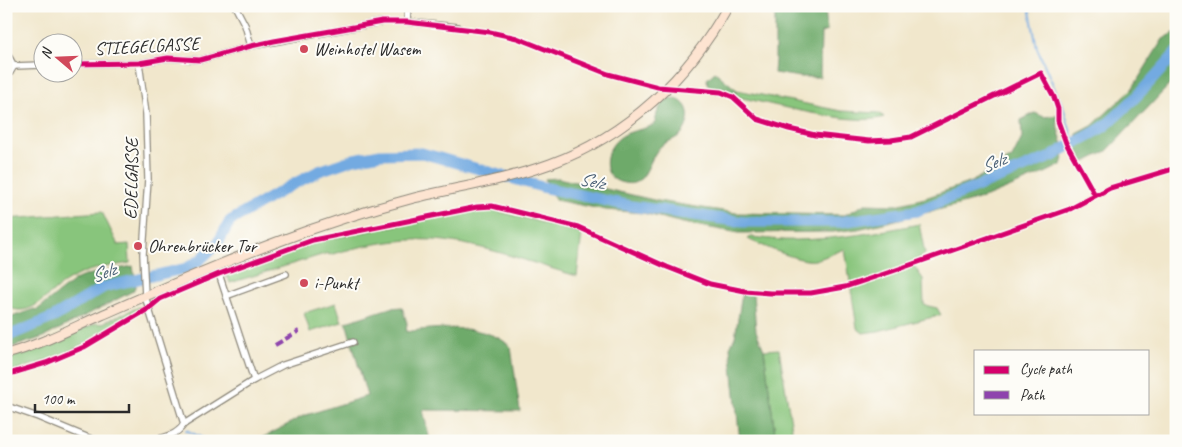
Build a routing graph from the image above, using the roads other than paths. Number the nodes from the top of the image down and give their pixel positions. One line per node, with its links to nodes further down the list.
1 (235, 6): 6 (street)
2 (408, 6): 4 (street)
3 (728, 6): 15 (main road)
4 (407, 22): 5 (street, STIEGELGASSE); 6 (street, STIEGELGASSE)
5 (458, 27)
6 (251, 46): 8 (street, STIEGELGASSE)
7 (6, 52): 11 (street)
8 (139, 63): 9 (street, STIEGELGASSE); 15 (street, EDELGASSE)
9 (82, 64)
10 (32, 65): 11 (street)
11 (14, 66): 12 (street)
12 (6, 79)
13 (219, 274): 16 (street)
14 (286, 274): 16 (street)
15 (145, 296): 18 (main road); 21 (street, EDELGASSE)
16 (226, 296): 19 (street)
17 (353, 342): 19 (street)
18 (6, 354)
19 (254, 380): 21 (street)
20 (6, 406): 22 (street)
21 (184, 424): 23 (street)
22 (96, 441)
23 (148, 441)

